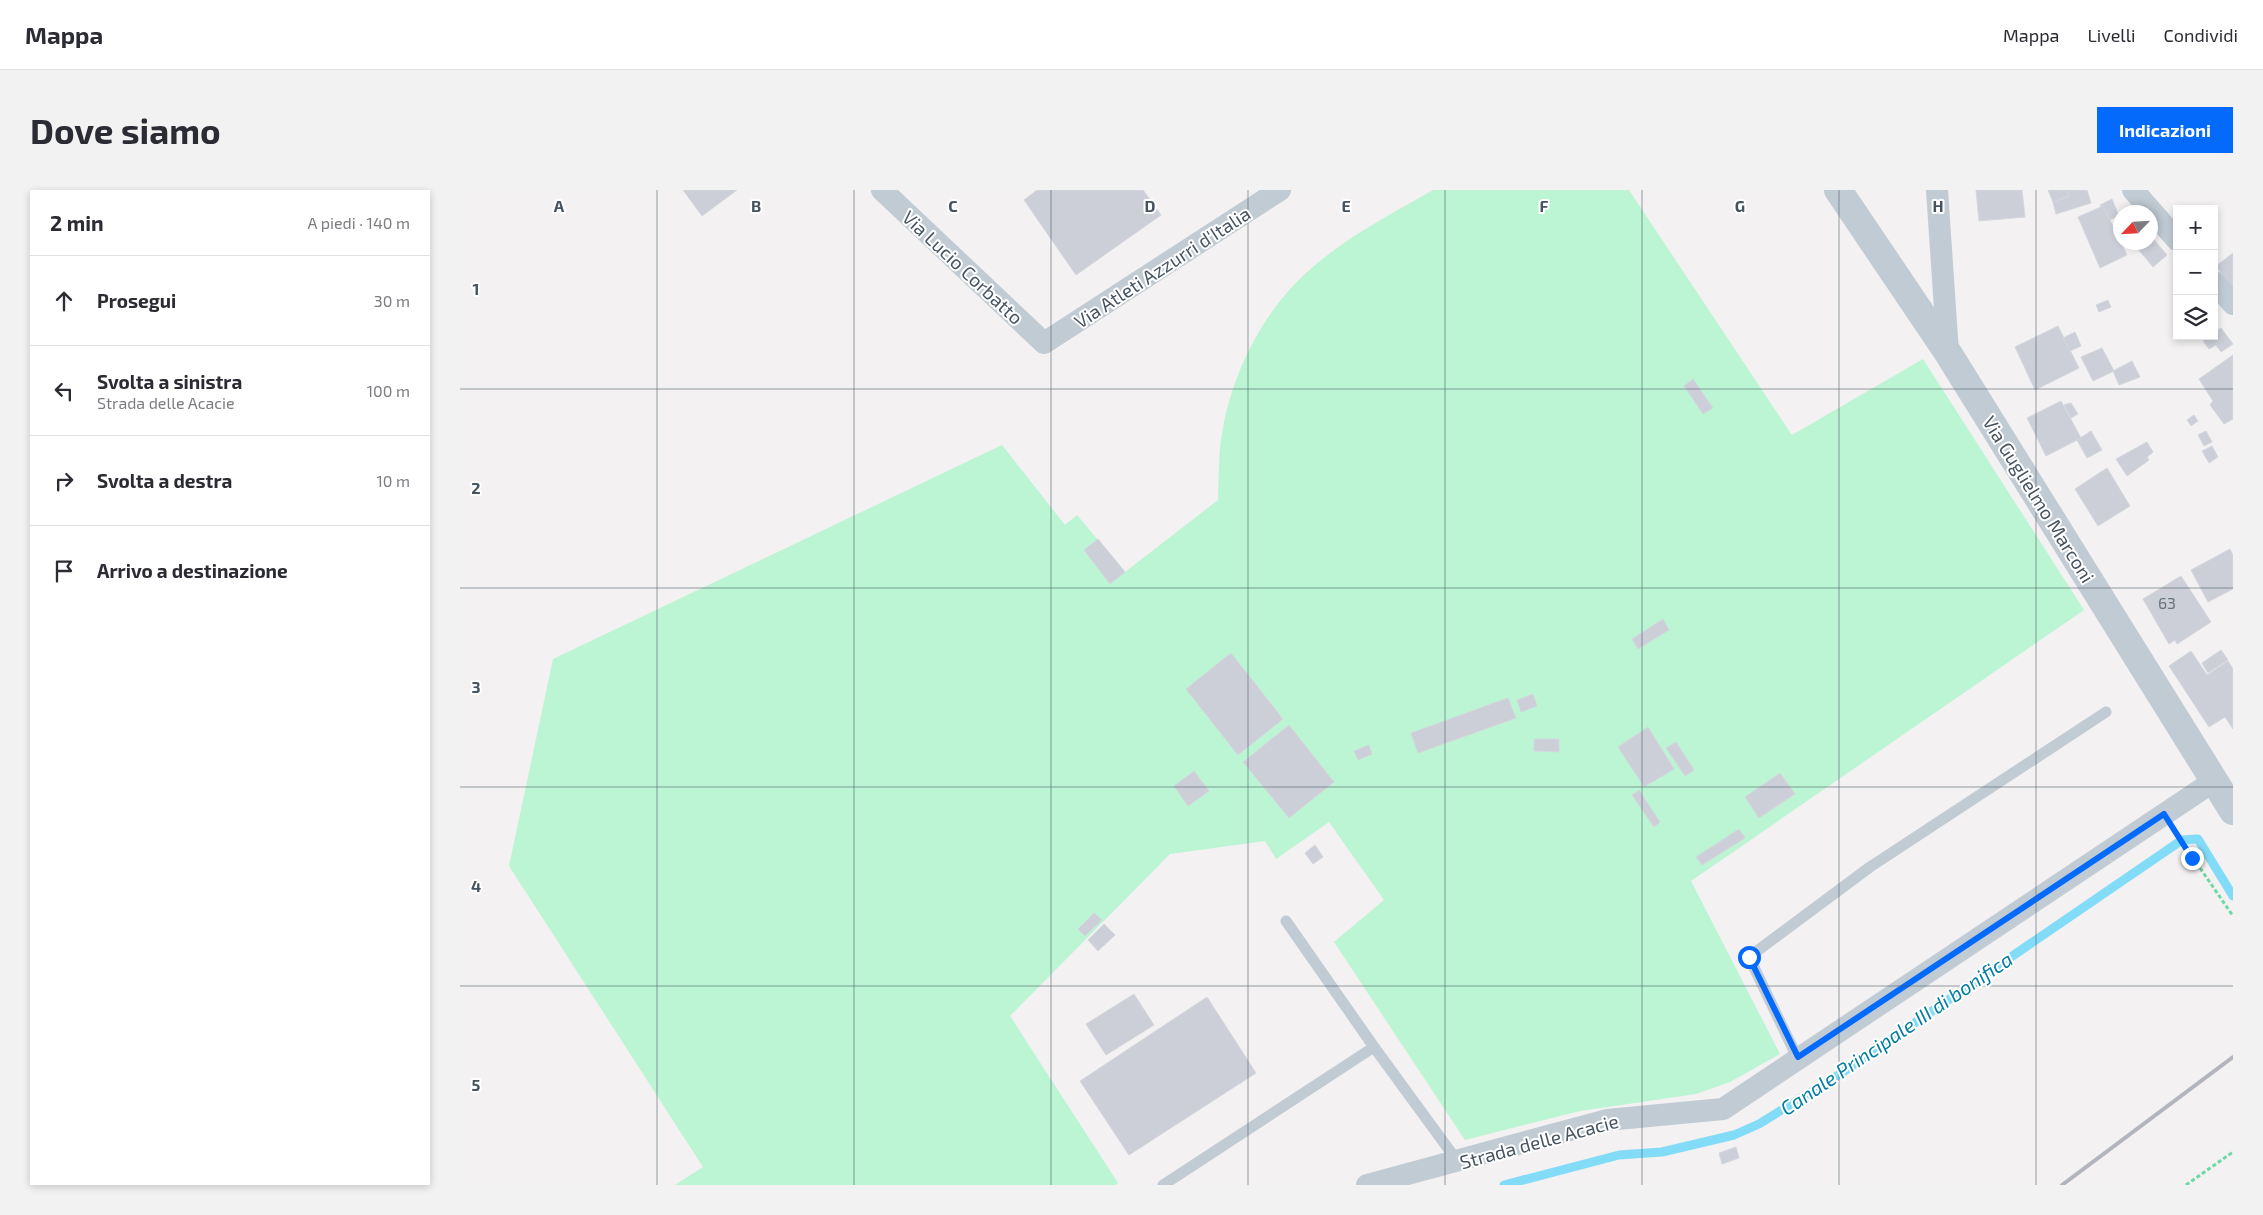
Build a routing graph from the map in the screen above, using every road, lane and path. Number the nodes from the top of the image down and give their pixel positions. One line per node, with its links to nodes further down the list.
1 (882, 190): 9 (street, Via Lucio Corbatto)
2 (1280, 190): 9 (street, Via Atleti Azzurri d'Italia)
3 (1838, 190): 10 (street, Via Guglielmo Marconi)
4 (1937, 190): 10 (street)
5 (2133, 190): 6 (street)
6 (2173, 235)
7 (2218, 287): 8 (street)
8 (2233, 304)
9 (1044, 343)
10 (1948, 353): 12 (street, Via Guglielmo Marconi)
11 (2106, 712): 18 (lane)
12 (2214, 781): 13 (street, Via Guglielmo Marconi); 14 (street, Strada delle Acacie)
13 (2233, 812)
14 (2164, 814): 15 (path); 18 (street, Strada delle Acacie)
15 (2233, 916)
16 (1286, 921): 17 (lane)
17 (1374, 1047): 20 (lane); 21 (lane)
18 (1798, 1057): 20 (street, Strada delle Acacie)
19 (2233, 1152): 23 (path)
20 (1458, 1162): 22 (street, Strada delle Acacie)
21 (1163, 1185)
22 (1367, 1185)
23 (2186, 1185)

